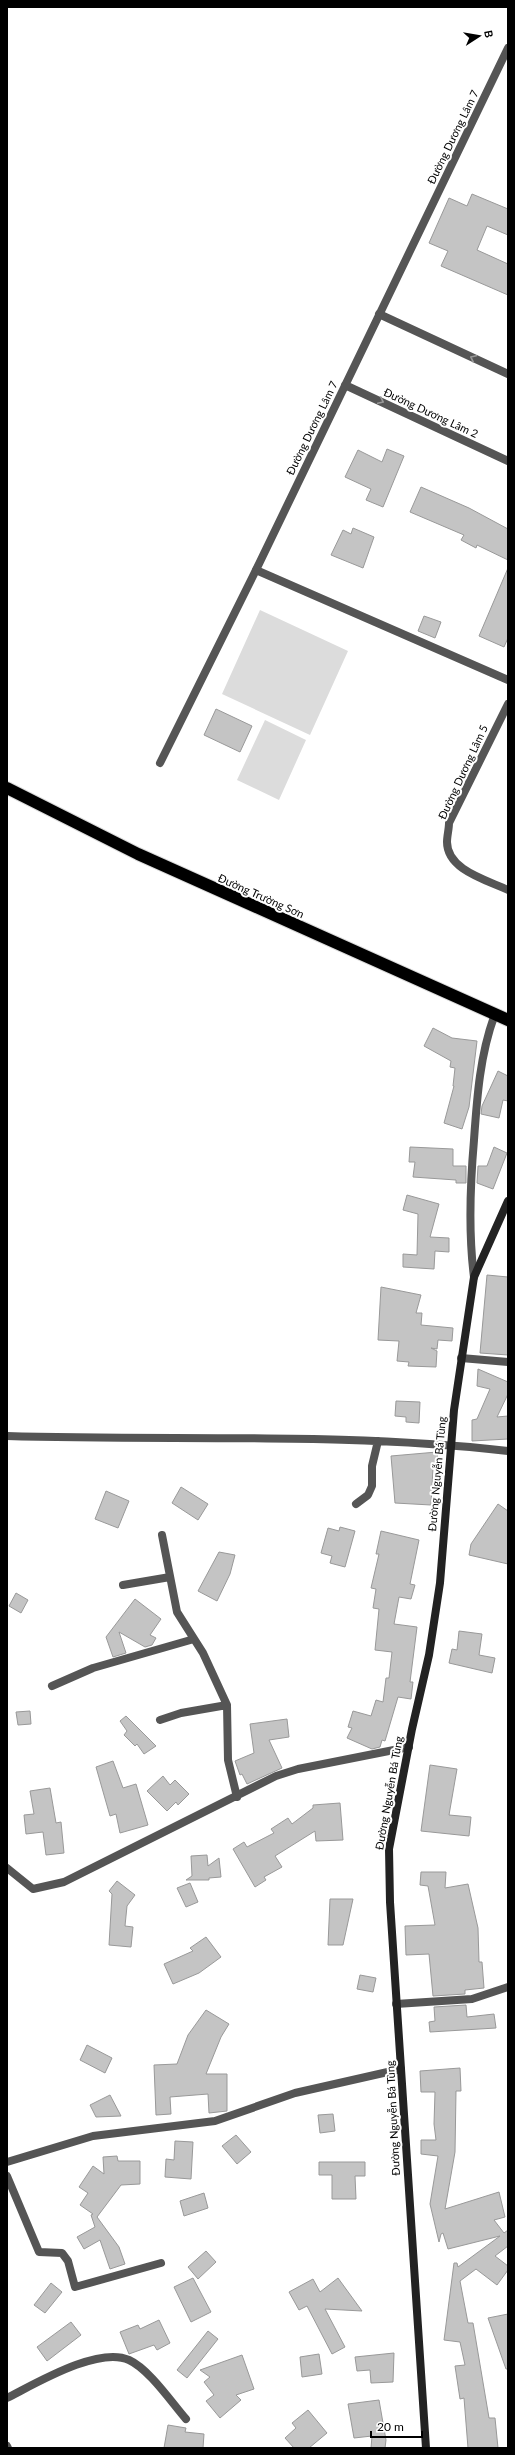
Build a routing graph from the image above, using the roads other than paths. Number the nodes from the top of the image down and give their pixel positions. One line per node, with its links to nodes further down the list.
1 (508, 48): 2 (street, Đường Dương Lâm 7)
2 (379, 314): 3 (street, one-way to 2); 4 (street, Đường Dương Lâm 7)
3 (508, 374)
4 (345, 385): 5 (street, Đường Dương Lâm 2, one-way to 5); 6 (street, Đường Dương Lâm 7)
5 (508, 460)
6 (256, 570): 7 (street); 9 (street, Đường Dương Lâm 7)
7 (508, 680)
8 (508, 704): 11 (street, Đường Dương Lâm 5)
9 (160, 763)
10 (7, 788): 12 (highway, Đường Trường Sơn)
11 (508, 890)
12 (495, 1014): 13 (highway, Đường Trường Sơn); 15 (street)
13 (508, 1020)
14 (508, 1201): 15 (main road, Đường Nguyễn Bá Tùng)
15 (474, 1277): 16 (main road, Đường Nguyễn Bá Tùng)
16 (461, 1358): 17 (street); 20 (main road, Đường Nguyễn Bá Tùng)
17 (508, 1362)
18 (7, 1436): 19 (street)
19 (378, 1441): 20 (street); 22 (street)
20 (451, 1444): 21 (street); 30 (main road, Đường Nguyễn Bá Tùng)
21 (508, 1451)
22 (356, 1504)
23 (162, 1535): 24 (street)
24 (170, 1577): 25 (street); 26 (street)
25 (123, 1585)
26 (194, 1639): 27 (street); 28 (street)
27 (52, 1686)
28 (227, 1705): 29 (street); 31 (street)
29 (160, 1720)
30 (409, 1747): 31 (street); 34 (main road, Đường Nguyễn Bá Tùng)
31 (237, 1797): 32 (street)
32 (7, 1868)
33 (508, 1986): 34 (street)
34 (396, 2004): 35 (main road, Đường Nguyễn Bá Tùng)
35 (401, 2069): 36 (street); 41 (main road, Đường Nguyễn Bá Tùng)
36 (7, 2162)
37 (7, 2176): 38 (street)
38 (161, 2263)
39 (7, 2398): 40 (street)
40 (186, 2419)
41 (426, 2448)

